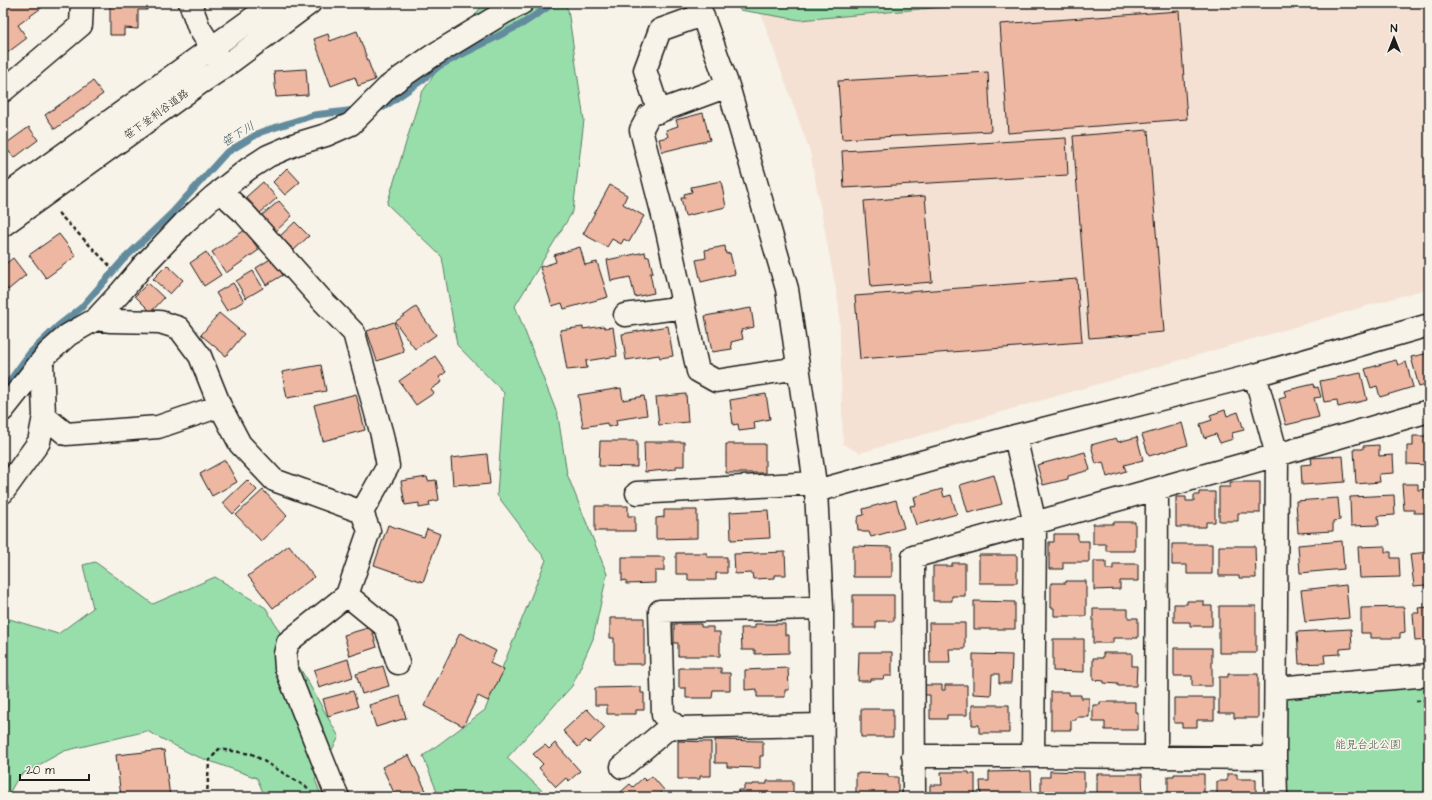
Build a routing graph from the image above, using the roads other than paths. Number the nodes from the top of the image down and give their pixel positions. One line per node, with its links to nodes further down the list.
1 (82, 3): 10 (street)
2 (190, 3): 7 (street)
3 (274, 3): 7 (street, 笹下釜利谷道路)
4 (310, 3): 8 (street, 笹下釜利谷道路)
5 (522, 3): 12 (street)
6 (700, 9): 9 (street); 11 (street)
7 (212, 48): 8 (street); 13 (street, 笹下釜利谷道路)
8 (224, 67): 14 (street, 笹下釜利谷道路)
9 (728, 86): 11 (street); 20 (street)
10 (3, 91)
11 (659, 112): 15 (street)
12 (220, 191): 17 (street); 32 (street)
13 (3, 198)
14 (3, 225)
15 (684, 308): 16 (street); 20 (street)
16 (625, 315)
17 (96, 319): 19 (street); 22 (street)
18 (1429, 325): 21 (street)
19 (42, 361): 23 (street); 25 (street)
20 (798, 368): 28 (street)
21 (1255, 375): 26 (street); 27 (street)
22 (220, 406): 25 (street); 32 (street)
23 (3, 410)
24 (1429, 411): 27 (street)
25 (44, 416): 30 (street)
26 (1015, 436): 28 (street); 33 (street)
27 (1277, 455): 29 (street); 38 (street)
28 (816, 487): 31 (street); 35 (street)
29 (1157, 488): 33 (street); 43 (street)
30 (3, 492)
31 (637, 493)
32 (362, 512): 34 (street)
33 (1035, 524): 41 (street); 42 (street)
34 (346, 595): 36 (street); 46 (street)
35 (822, 608): 39 (street); 40 (street)
36 (398, 663)
37 (1429, 675): 38 (street)
38 (1276, 688): 44 (street)
39 (673, 724): 40 (street); 45 (street)
40 (823, 725): 47 (street)
41 (913, 756): 42 (street); 48 (street)
42 (1033, 756): 43 (street)
43 (1156, 757): 44 (street)
44 (1275, 758): 49 (street)
45 (622, 767)
46 (338, 797)
47 (823, 797)
48 (914, 797)
49 (1276, 797)

